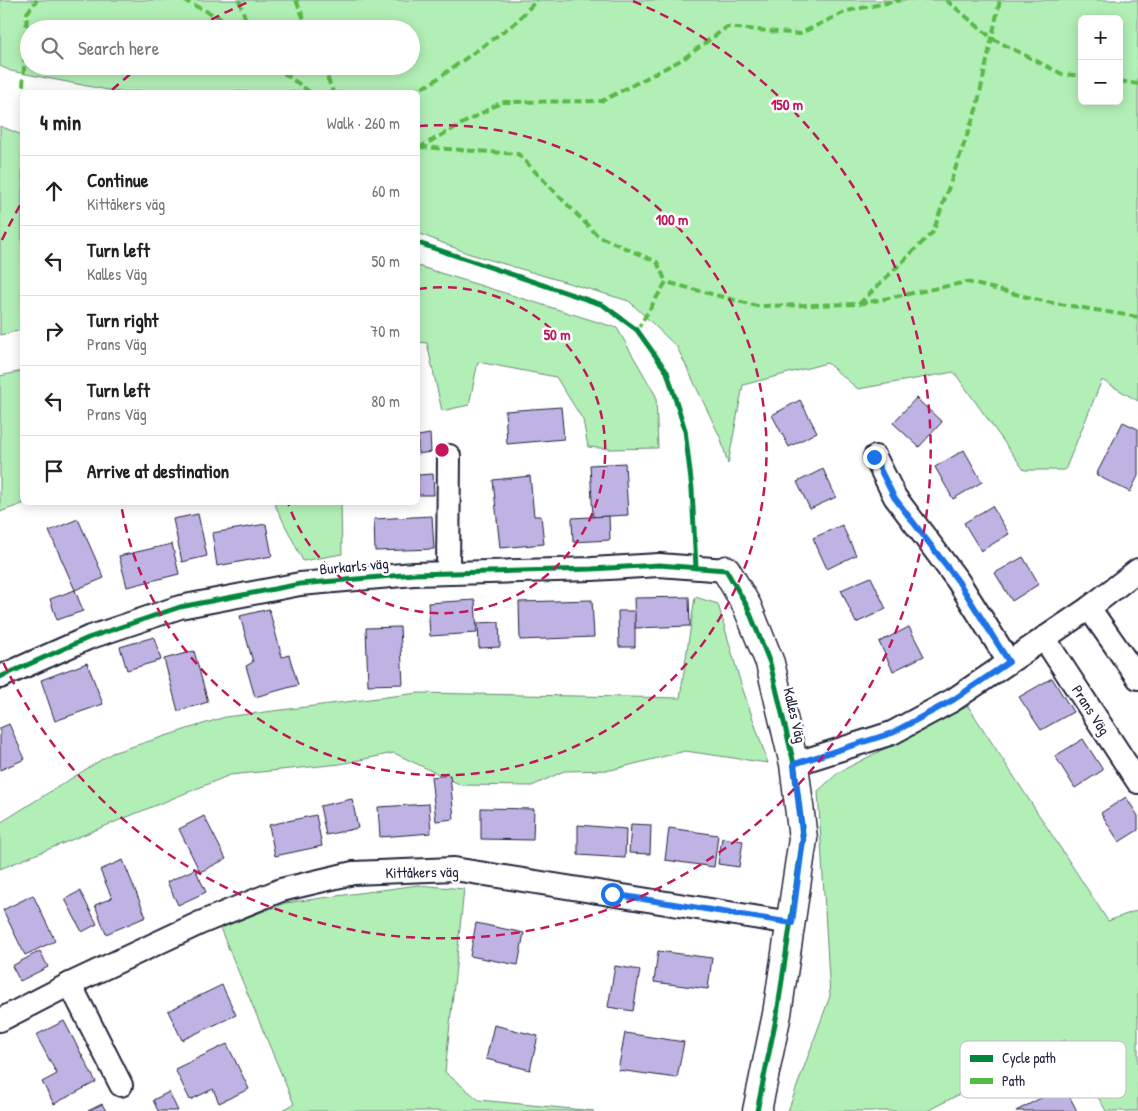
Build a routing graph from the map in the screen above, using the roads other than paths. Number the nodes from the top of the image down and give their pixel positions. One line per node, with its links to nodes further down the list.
1 (449, 456): 5 (street)
2 (874, 457): 8 (street)
3 (726, 570): 5 (street, Burkarls väg); 11 (street, Kalles Väg)
4 (1138, 570): 6 (street)
5 (448, 573): 9 (street, Burkarls väg)
6 (1089, 608): 7 (street); 10 (street)
7 (1044, 638): 8 (street); 12 (street, Prans Väg)
8 (1009, 662): 11 (street)
9 (0, 678)
10 (1138, 678)
11 (794, 764): 13 (street, Kalles Väg)
12 (1138, 782)
13 (792, 923): 14 (street, Kittåkers väg); 17 (street, Kalles Väg)
14 (70, 984): 15 (street, Kittåkers väg); 16 (street)
15 (0, 1020)
16 (121, 1085)
17 (757, 1111)

